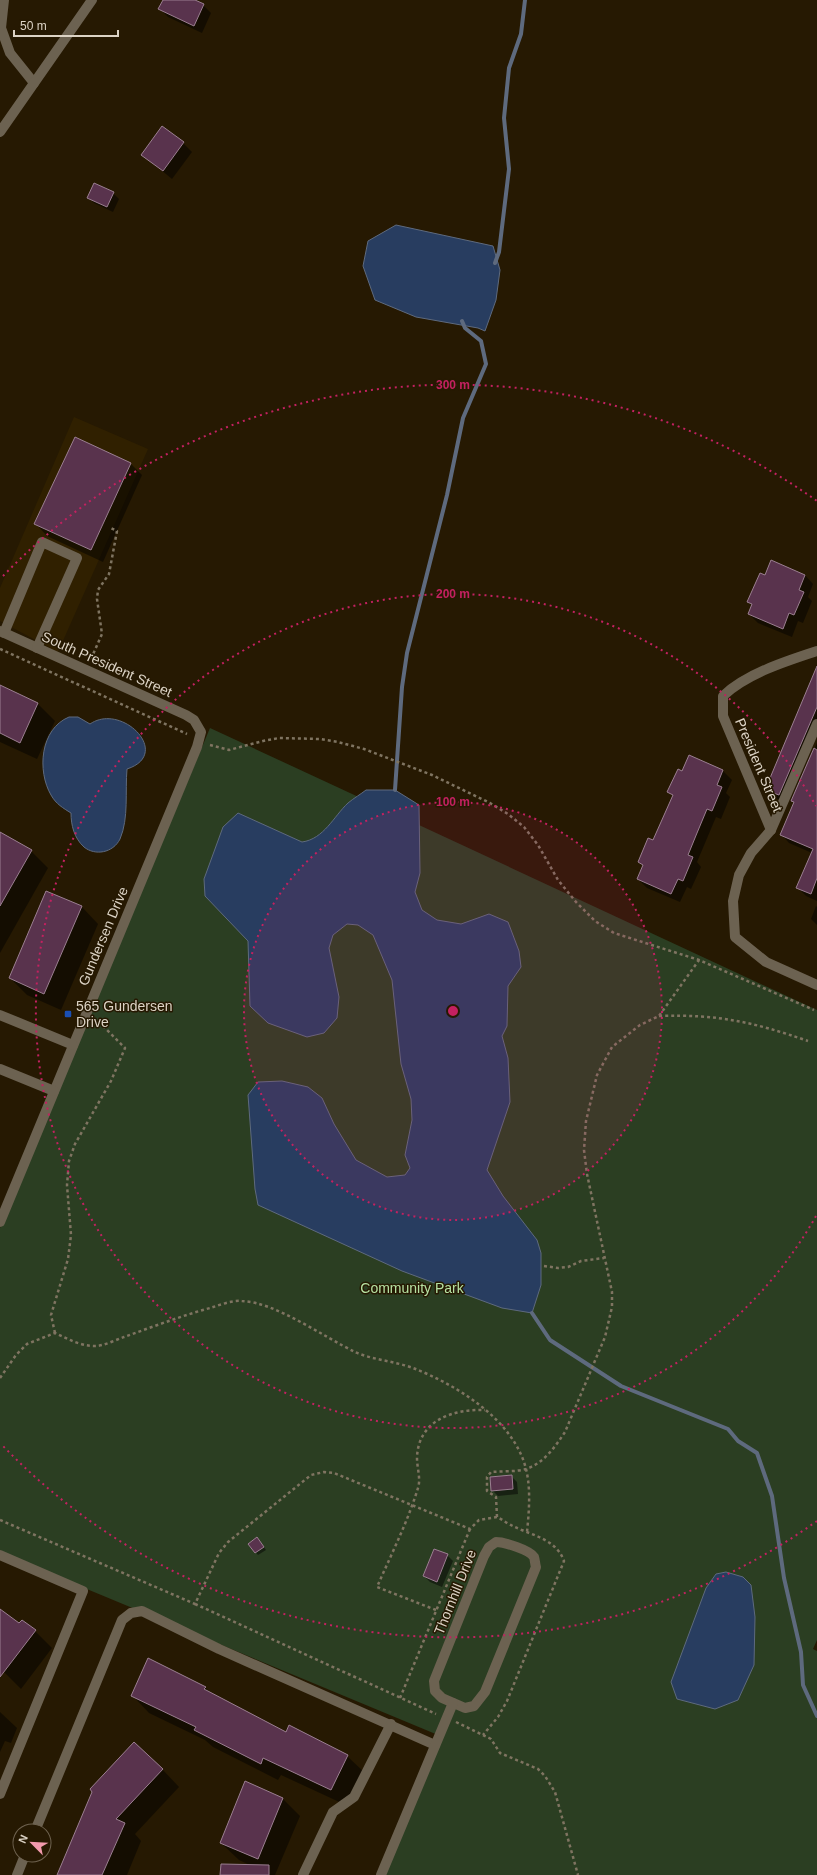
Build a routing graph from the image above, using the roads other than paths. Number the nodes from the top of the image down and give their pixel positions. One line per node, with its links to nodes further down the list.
1 (4, 0): 3 (street)
2 (92, 0): 3 (street)
3 (34, 83): 4 (street)
4 (0, 132)
5 (2, 632): 6 (street, South President Street); 6 (street)
6 (37, 648): 9 (street, South President Street)
7 (817, 651): 10 (street, President Street)
8 (817, 724): 10 (street, President Street)
9 (199, 726): 13 (street, Gundersen Drive)
10 (771, 830): 11 (street, President Street)
11 (817, 985)
12 (0, 1015): 13 (street)
13 (73, 1045): 15 (street, Gundersen Drive)
14 (0, 1069): 15 (street)
15 (54, 1091): 16 (street, Gundersen Drive)
16 (0, 1222)
17 (0, 1555): 21 (street)
18 (453, 1703): 18 (street, Thornhill Drive); 20 (street)
19 (391, 1724): 20 (street); 22 (street); 25 (street)
20 (435, 1745): 26 (street)
21 (0, 1794)
22 (38, 1823)
23 (22, 1863): 24 (street)
24 (17, 1875)
25 (302, 1875)
26 (381, 1875)

